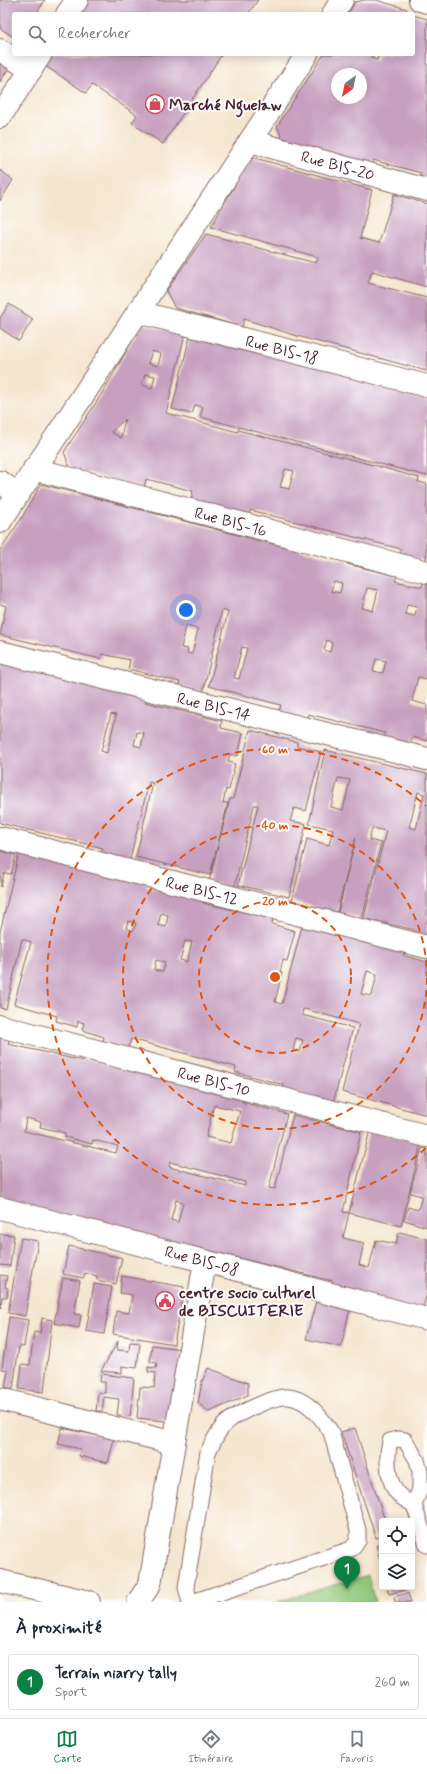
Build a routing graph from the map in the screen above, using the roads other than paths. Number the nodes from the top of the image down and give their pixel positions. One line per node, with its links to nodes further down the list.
1 (77, 0): 5 (street)
2 (342, 0): 6 (street)
3 (420, 0): 4 (street)
4 (427, 2)
5 (69, 12)
6 (334, 12)
7 (0, 50): 8 (street)
8 (12, 54)
9 (18, 56): 11 (street)
10 (306, 56): 13 (street)
11 (36, 62): 12 (street)
12 (0, 117)
13 (250, 141): 14 (street, Rue BIS-20); 15 (street)
14 (427, 190)
15 (138, 312): 16 (street, Rue BIS-18); 17 (street)
16 (427, 386)
17 (34, 469): 19 (street); 21 (street, Rue BIS-16)
18 (0, 482): 19 (street)
19 (18, 494): 20 (street)
20 (0, 522)
21 (427, 572)
22 (0, 652): 23 (street, Rue BIS-14)
23 (427, 759)
24 (0, 838): 25 (street, Rue BIS-12)
25 (427, 947)
26 (0, 1026): 27 (street, Rue BIS-10)
27 (427, 1136)
28 (0, 1208): 29 (street, Rue BIS-08)
29 (205, 1261): 30 (street, Rue BIS-08); 32 (street)
30 (427, 1319)
31 (0, 1399): 32 (street)
32 (174, 1443): 37 (street)
33 (414, 1505): 34 (lane)
34 (427, 1545)
35 (0, 1581): 36 (street)
36 (89, 1602)
37 (138, 1602)
38 (191, 1602): 38 (lane)

